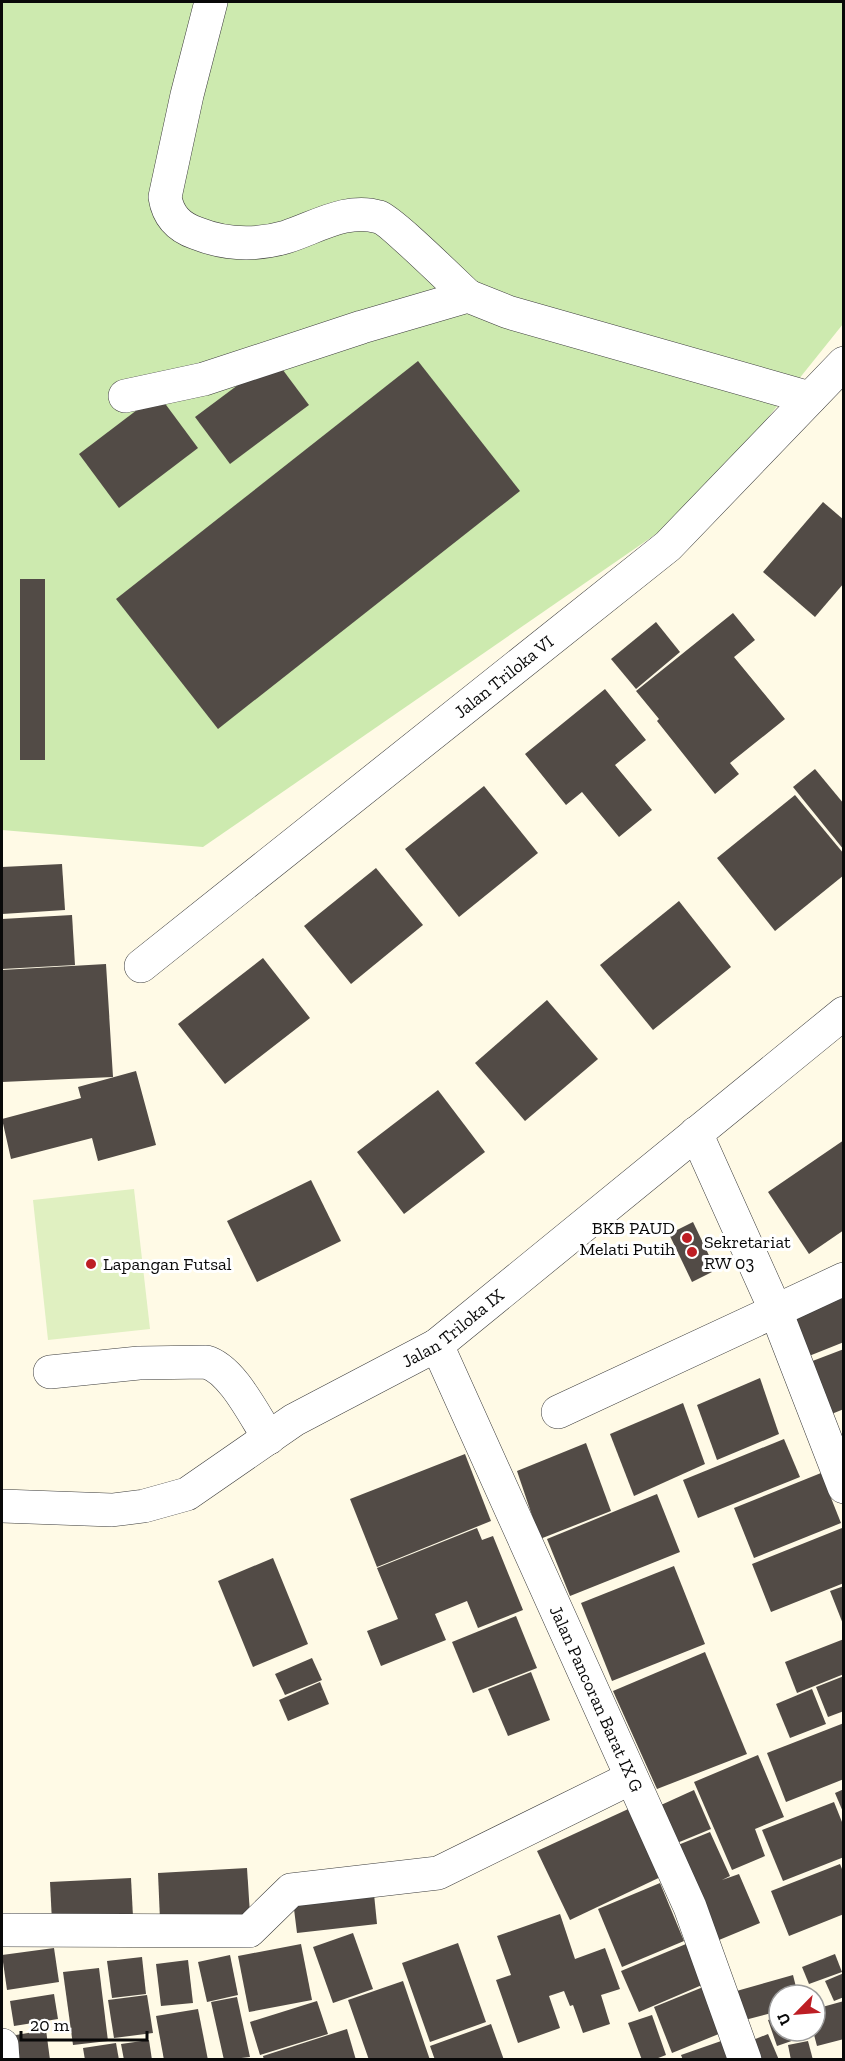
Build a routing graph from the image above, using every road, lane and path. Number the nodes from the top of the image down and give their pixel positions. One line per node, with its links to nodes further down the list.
1 (211, 2): 2 (street)
2 (468, 296): 4 (street); 5 (street)
3 (843, 363): 5 (street, Jalan Triloka VI)
4 (125, 396)
5 (810, 398): 6 (street, Jalan Triloka VI)
6 (141, 966)
7 (843, 1013): 8 (street, Jalan Triloka IX)
8 (696, 1133): 10 (street); 11 (street, Jalan Triloka IX)
9 (843, 1279): 10 (street)
10 (775, 1309): 13 (street); 15 (street)
11 (437, 1345): 14 (street, Jalan Triloka IX); 17 (street, Jalan Pancoran Barat IX G)
12 (50, 1372): 14 (street)
13 (558, 1412)
14 (269, 1438): 16 (street, Jalan Triloka IX)
15 (843, 1487)
16 (2, 1506)
17 (631, 1778): 18 (street); 21 (street, Jalan Pancoran Barat IX G)
18 (2, 1930)
19 (2, 2045): 20 (street)
20 (3, 2060)
21 (745, 2060)

